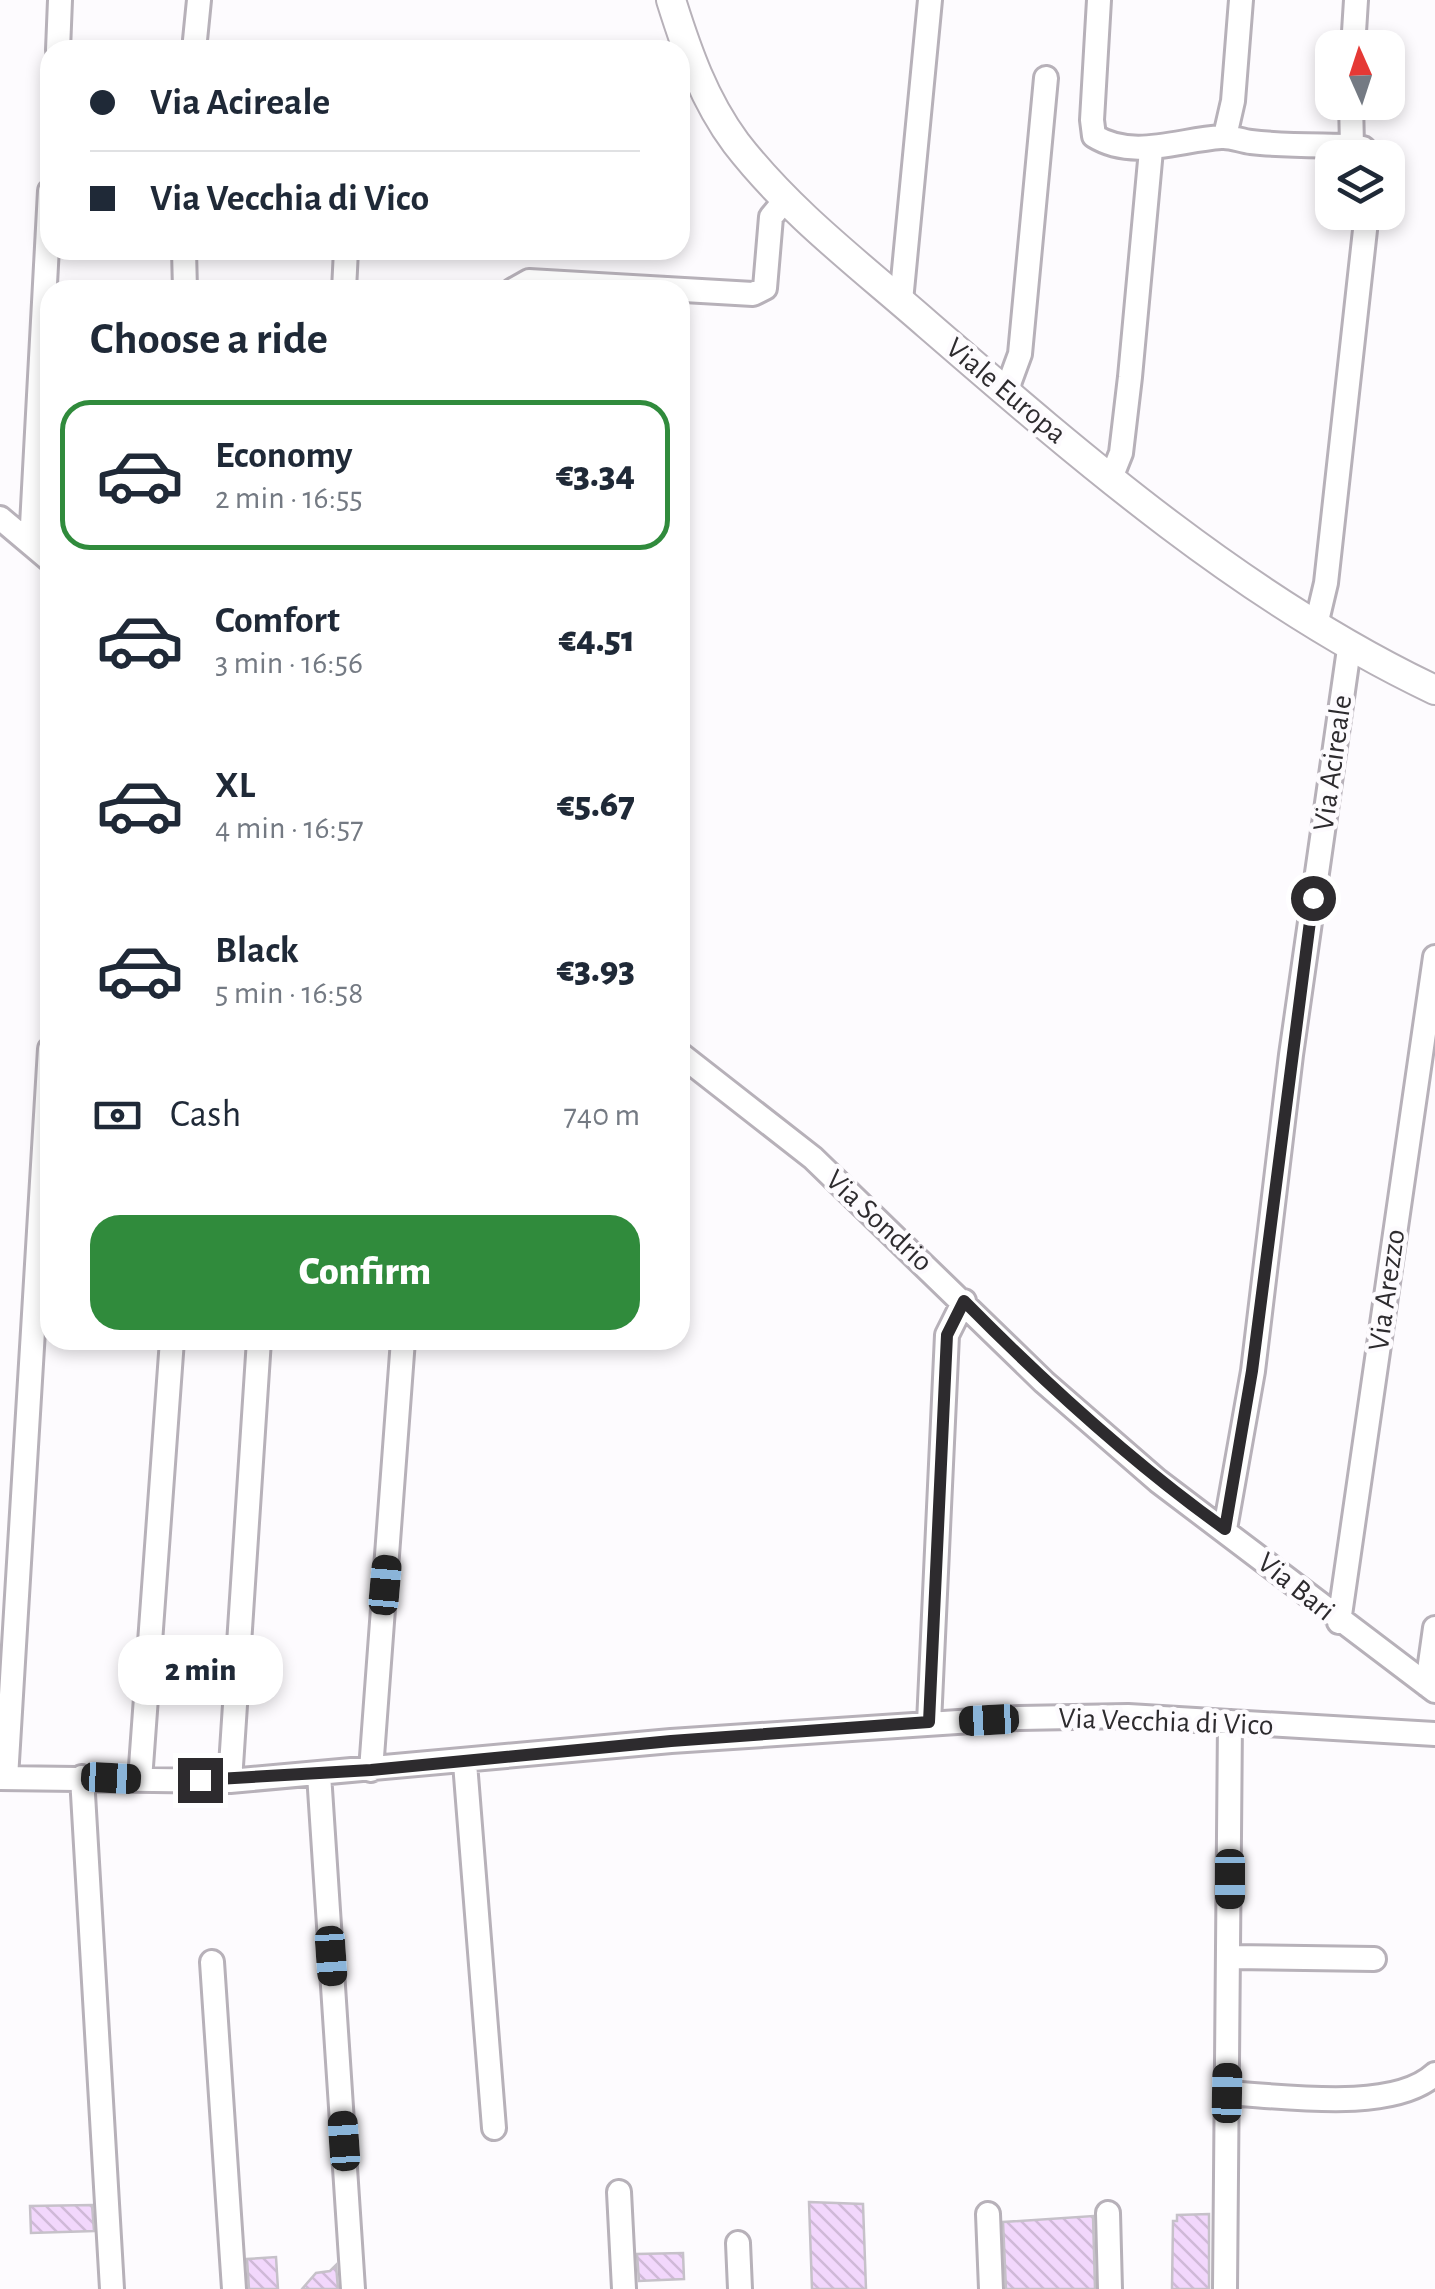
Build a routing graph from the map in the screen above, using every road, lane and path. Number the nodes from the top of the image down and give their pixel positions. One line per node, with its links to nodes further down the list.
1 (60, 0): 9 (street)
2 (199, 0): 10 (street)
3 (671, 0): 11 (street, Viale Europa)
4 (930, 0): 20 (street)
5 (1099, 0): 16 (street)
6 (1240, 0): 14 (street)
7 (1356, 0): 8 (street)
8 (1354, 30)
9 (58, 40)
10 (195, 40)
11 (683, 40)
12 (690, 63): 17 (street, Viale Europa)
13 (1046, 78): 22 (street)
14 (1225, 136): 15 (street); 16 (street)
15 (1315, 148)
16 (1151, 150): 23 (street)
17 (784, 200): 19 (street); 20 (street, Viale Europa)
18 (1365, 230): 27 (street)
19 (690, 290)
20 (901, 301): 22 (street, Viale Europa)
21 (40, 377): 25 (street)
22 (1006, 392): 23 (street, Viale Europa)
23 (1111, 478): 27 (street, Viale Europa)
24 (0, 518): 25 (street)
25 (31, 544): 26 (street)
26 (40, 552)
27 (1316, 625): 28 (street, Viale Europa)
28 (1349, 649): 29 (street, Viale Europa); 38 (street, Via Acireale)
29 (1435, 690)
30 (1435, 957): 39 (street, Via Arezzo)
31 (690, 1062): 33 (street, Via Sondrio)
32 (40, 1204): 49 (street)
33 (964, 1301): 37 (street, Via Sondrio); 42 (street)
34 (171, 1350): 50 (street)
35 (258, 1350): 51 (street)
36 (402, 1350): 46 (street)
37 (1158, 1481): 38 (street, Via Bari)
38 (1225, 1529): 39 (street, Via Bari)
39 (1339, 1622): 41 (street, Via Bari)
40 (1435, 1628): 41 (street)
41 (1431, 1688)
42 (929, 1722): 43 (street, Via Vecchia di Vico); 45 (street, Via Vecchia di Vico)
43 (1230, 1722): 44 (street, Via Vecchia di Vico); 52 (street)
44 (1434, 1736)
45 (464, 1763): 46 (street, Via Vecchia di Vico); 57 (street)
46 (371, 1770): 47 (street, Via Vecchia di Vico)
47 (319, 1774): 51 (street, Via Vecchia di Vico); 64 (street)
48 (82, 1777): 49 (street, Via Vecchia di Vico); 50 (street, Via Vecchia di Vico); 62 (street)
49 (3, 1778)
50 (140, 1780): 51 (street, Via Vecchia di Vico)
51 (230, 1781)
52 (1230, 1957): 53 (street); 56 (street)
53 (1374, 1959)
54 (212, 1962): 63 (street)
55 (1435, 2074): 56 (street)
56 (1227, 2093): 69 (street)
57 (494, 2128)
58 (620, 2192): 65 (street)
59 (1108, 2213): 68 (street)
60 (988, 2214): 67 (street)
61 (738, 2243): 66 (street)
62 (112, 2289)
63 (234, 2289)
64 (354, 2289)
65 (624, 2289)
66 (740, 2289)
67 (991, 2289)
68 (1110, 2289)
69 (1225, 2289)

